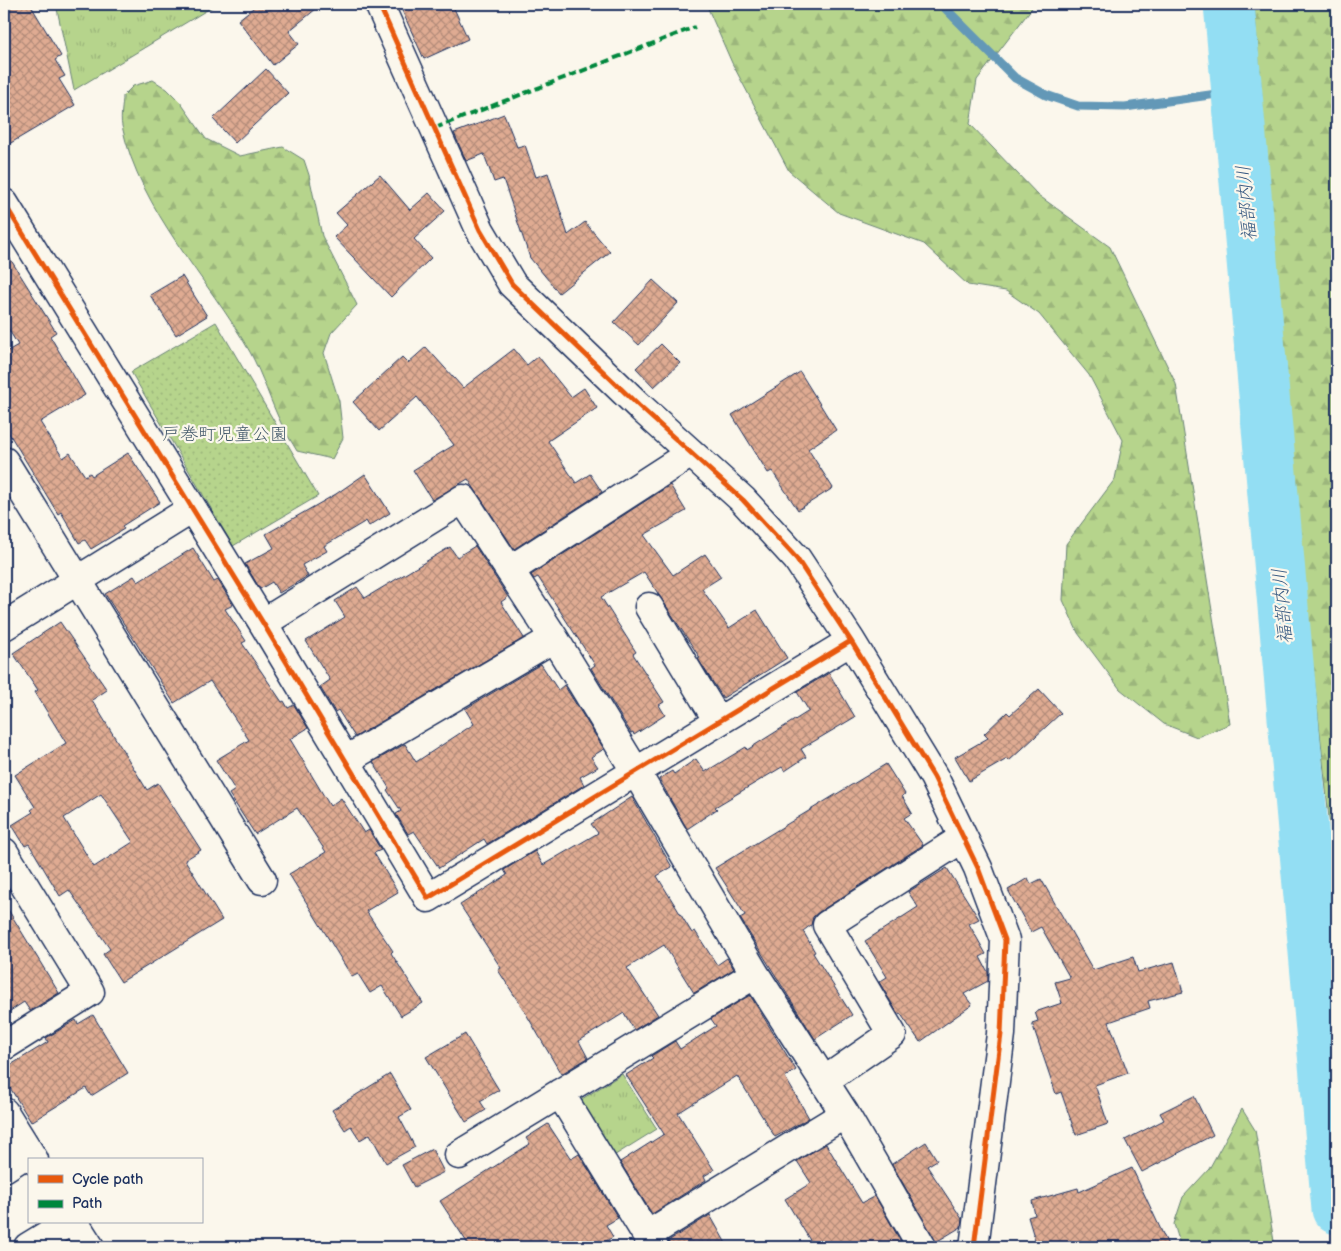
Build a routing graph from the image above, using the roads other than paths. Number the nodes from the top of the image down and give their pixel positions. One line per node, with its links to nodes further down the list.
1 (378, 4): 3 (street)
2 (4, 203): 5 (street)
3 (691, 453): 6 (street); 12 (street)
4 (4, 461): 7 (street)
5 (192, 509): 7 (street); 9 (street)
6 (510, 570): 9 (street); 11 (street)
7 (78, 580): 10 (street); 18 (street)
8 (649, 607): 13 (street)
9 (263, 623): 14 (street)
10 (4, 626)
11 (554, 638): 14 (street); 15 (street)
12 (851, 641): 13 (street); 16 (street)
13 (718, 721): 15 (street)
14 (346, 760): 15 (street)
15 (636, 772): 19 (street)
16 (963, 838): 21 (street); 34 (street)
17 (4, 852): 20 (street)
18 (262, 880)
19 (754, 974): 21 (street); 22 (street)
20 (4, 1046)
21 (824, 1081): 24 (street)
22 (560, 1093): 25 (street); 30 (street)
23 (4, 1112): 26 (street)
24 (845, 1114): 30 (street); 33 (street)
25 (459, 1155)
26 (32, 1156): 27 (street)
27 (4, 1168)
28 (65, 1224): 31 (street)
29 (75, 1224): 32 (street)
30 (650, 1241)
31 (28, 1247)
32 (90, 1247)
33 (922, 1247)
34 (974, 1247)

